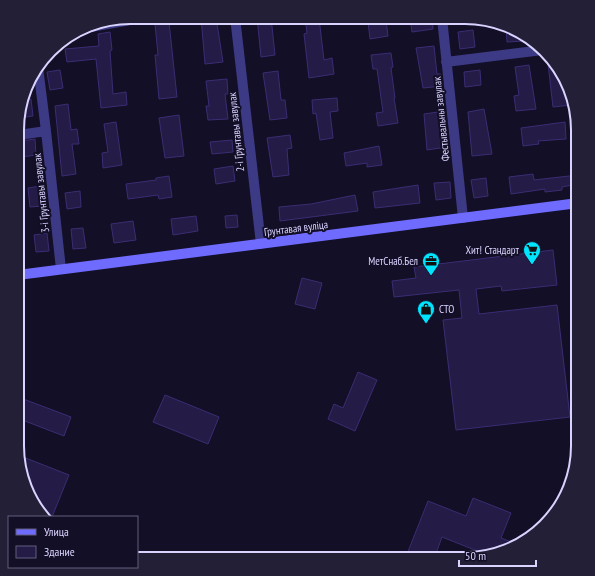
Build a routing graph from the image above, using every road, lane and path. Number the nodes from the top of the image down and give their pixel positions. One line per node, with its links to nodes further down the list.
1 (236, 24): 10 (street, 2-і Грунтавы завулак)
2 (443, 24): 4 (street, Фестывальны завулак)
3 (536, 51): 4 (street)
4 (446, 62): 9 (street, Фестывальны завулак)
5 (39, 75): 6 (street, 3-і Грунтавы завулак)
6 (46, 131): 7 (street); 11 (street, 3-і Грунтавы завулак)
7 (24, 134)
8 (571, 204): 9 (main road, Грунтавая вуліца)
9 (463, 218): 10 (main road, Грунтавая вуліца)
10 (261, 244): 11 (main road, Грунтавая вуліца)
11 (61, 269): 12 (main road, Грунтавая вуліца)
12 (24, 274)

